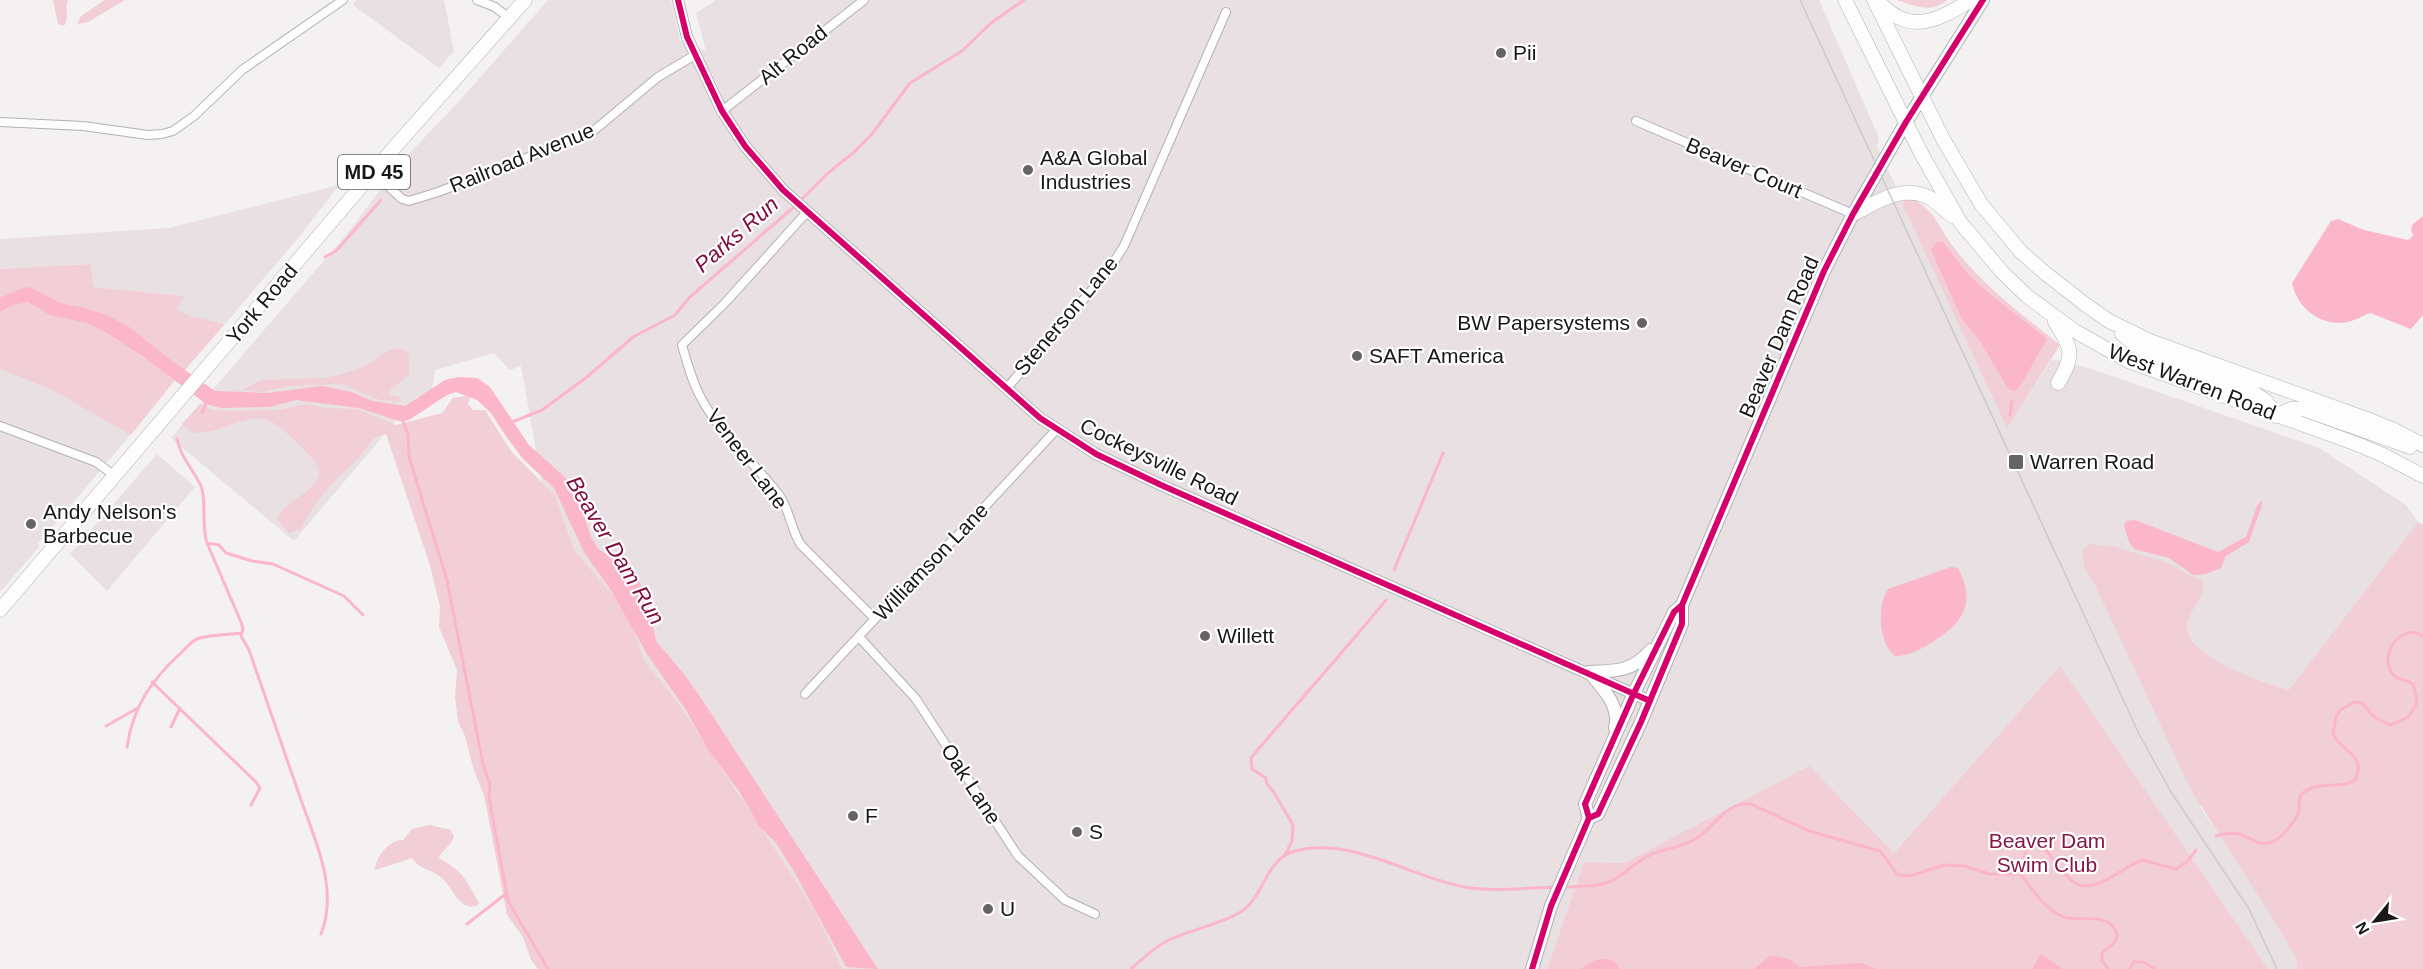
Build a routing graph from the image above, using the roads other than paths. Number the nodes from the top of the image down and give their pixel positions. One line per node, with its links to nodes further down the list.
1 (343, 0): 16 (street)
2 (477, 0): 11 (street)
3 (525, 0): 11 (main road, York Road / MD 45)
4 (678, 0): 12 (street, Cockeysville Road)
5 (864, 0): 14 (street, Alt Road)
6 (1845, 0): 17 (main road, West Warren Road)
7 (1876, 0): 8 (main road); 13 (main road, West Warren Road)
8 (1971, 0)
9 (1983, 0): 13 (main road, Beaver Dam Road)
10 (1226, 12): 25 (street, Stenerson Lane)
11 (509, 18): 18 (main road, York Road / MD 45)
12 (694, 55): 14 (street, Cockeysville Road); 18 (street, Railroad Avenue)
13 (1922, 95): 17 (main road, Beaver Dam Road); 22 (main road, West Warren Road)
14 (722, 111): 19 (street, Cockeysville Road)
15 (1636, 121): 20 (street, Beaver Court)
16 (0, 122)
17 (1906, 122): 20 (main road, Beaver Dam Road); 21 (main road, West Warren Road)
18 (373, 172): 31 (main road, York Road / MD 45)
19 (801, 206): 25 (street, Cockeysville Road); 35 (street, Veneer Lane)
20 (1852, 214): 21 (main road); 33 (main road, Beaver Dam Road)
21 (1960, 222): 23 (main road, West Warren Road)
22 (2086, 305): 26 (main road); 29 (main road, West Warren Road)
23 (2050, 315): 24 (main road); 26 (main road, West Warren Road)
24 (2058, 383)
25 (1006, 389): 28 (street, Cockeysville Road)
26 (2276, 416): 30 (main road); 32 (main road, West Warren Road)
27 (0, 426): 31 (street)
28 (1056, 430): 35 (street, Williamson Lane); 38 (street, Cockeysville Road)
29 (2423, 445)
30 (2423, 453)
31 (115, 476): 34 (main road, York Road / MD 45)
32 (2423, 476)
33 (1682, 604): 37 (main road, Beaver Dam Road); 41 (main road, Beaver Dam Road)
34 (0, 610)
35 (875, 620): 36 (street, Williamson Lane)
36 (860, 638): 40 (street, Williamson Lane); 44 (street, Oak Lane)
37 (1662, 638): 38 (main road); 39 (main road, Beaver Dam Road)
38 (1589, 672): 39 (street, Cockeysville Road); 42 (main road)
39 (1634, 693): 41 (street, Cockeysville Road); 42 (main road, Beaver Dam Road)
40 (805, 694)
41 (1650, 700): 43 (main road, Beaver Dam Road)
42 (1610, 749): 43 (main road, Beaver Dam Road)
43 (1589, 818): 45 (main road, Beaver Dam Road)
44 (1095, 914)
45 (1532, 969)

